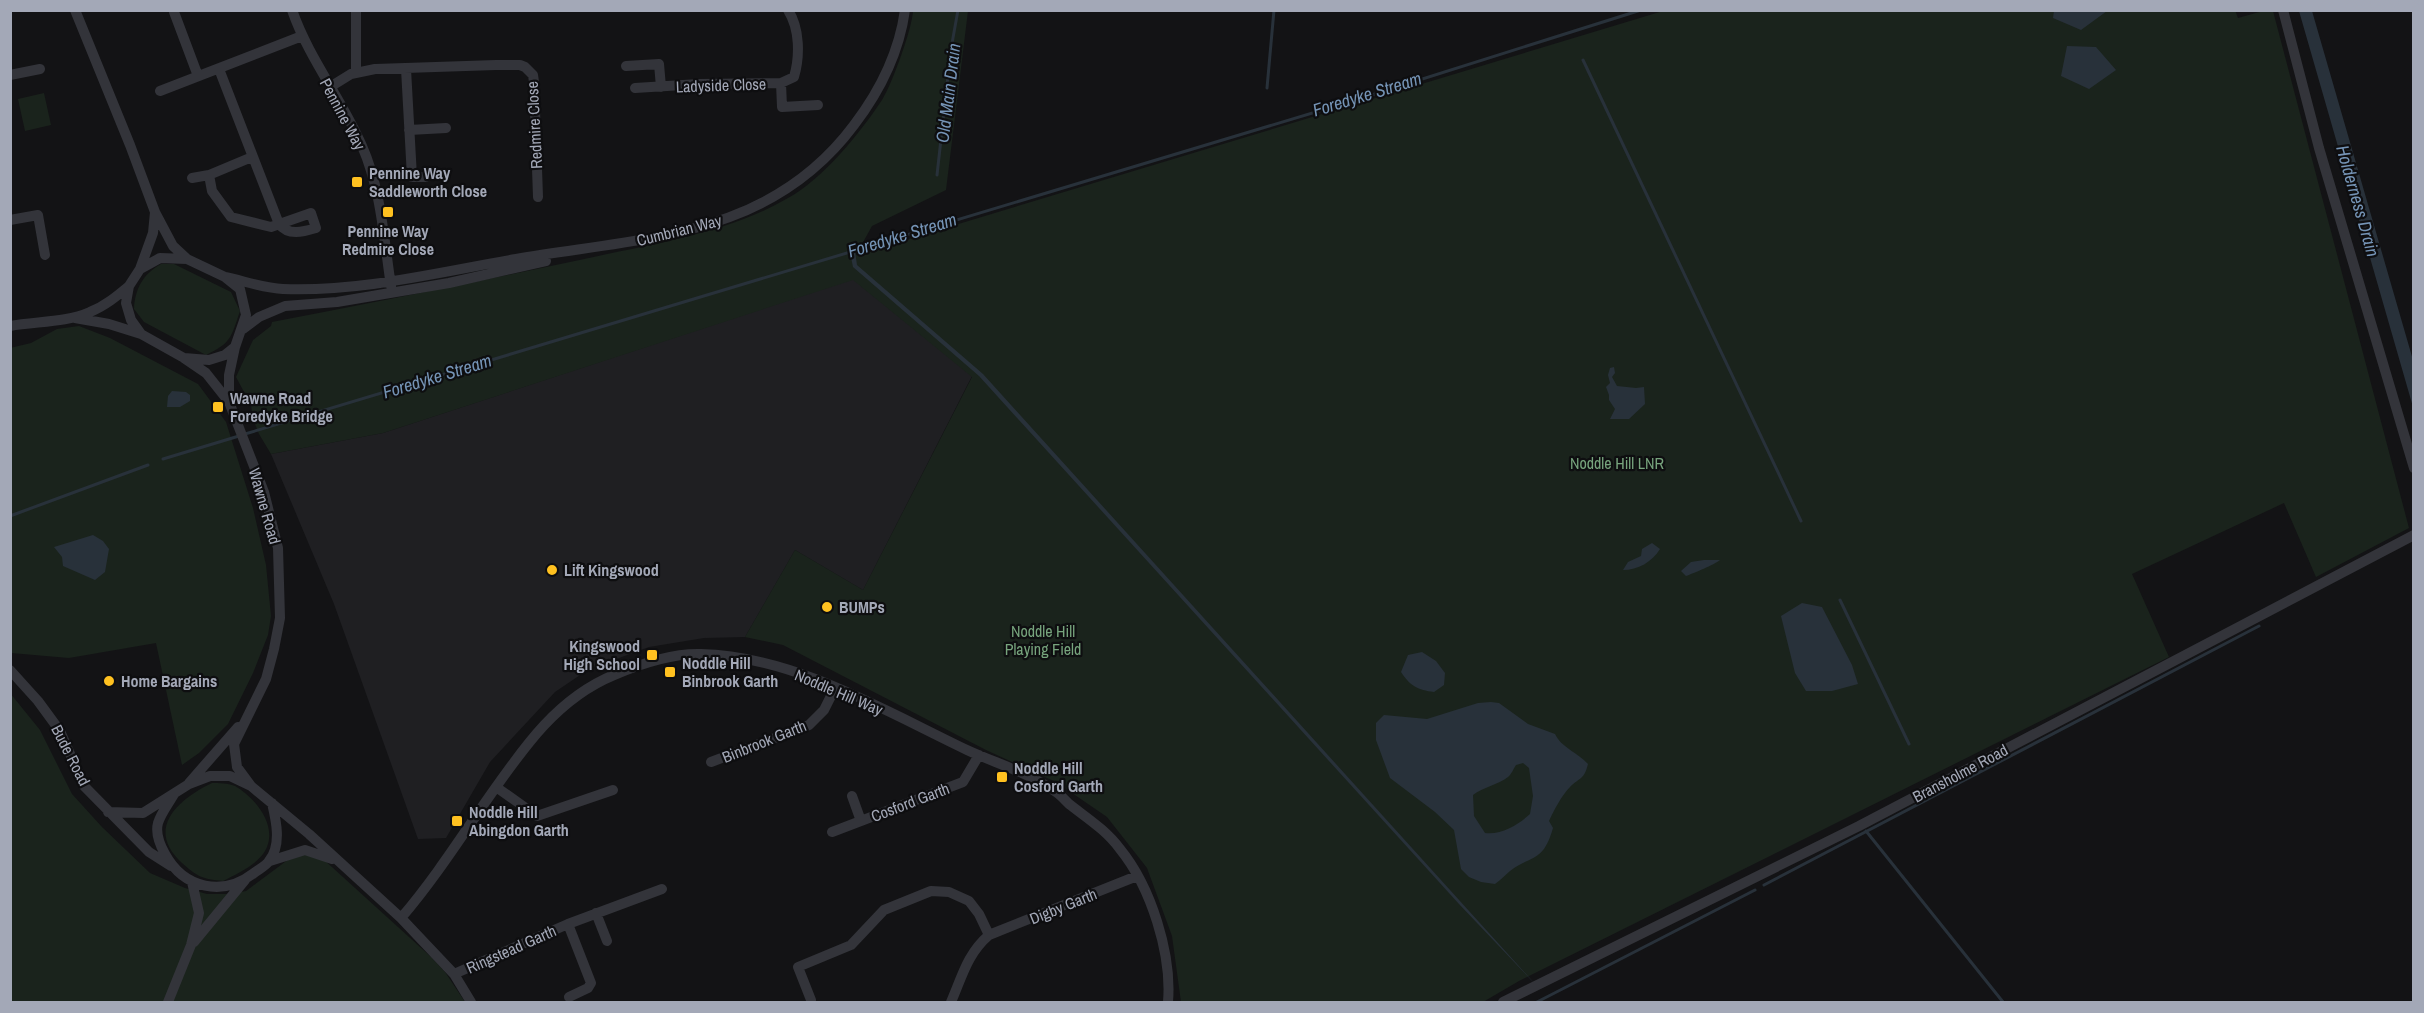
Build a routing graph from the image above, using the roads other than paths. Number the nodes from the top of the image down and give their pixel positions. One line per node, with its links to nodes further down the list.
1 (75, 10): 29 (street)
2 (292, 10): 8 (street, Pennine Way)
3 (356, 10): 13 (street)
4 (788, 10): 16 (street, Ladyside Close)
5 (905, 10): 31 (street, Cumbrian Way)
6 (2283, 10): 46 (street)
7 (174, 12): 15 (street)
8 (302, 36): 11 (street); 17 (street, Pennine Way)
9 (626, 66): 18 (street, Ladyside Close)
10 (40, 69): 14 (street)
11 (219, 69): 15 (street); 24 (street)
12 (406, 69): 13 (street, Redmire Close); 23 (street); 28 (street, Redmire Close)
13 (356, 73): 17 (street, Redmire Close)
14 (10, 75)
15 (198, 76): 20 (street)
16 (781, 83): 18 (street, Ladyside Close); 21 (street, Ladyside Close)
17 (330, 87): 36 (street, Pennine Way)
18 (661, 87): 19 (street, Ladyside Close)
19 (635, 88)
20 (160, 91)
21 (818, 105)
22 (446, 128): 23 (street)
23 (409, 130): 26 (street)
24 (252, 157): 25 (street); 25 (street)
25 (209, 175): 27 (street)
26 (426, 177)
27 (192, 178)
28 (538, 197)
29 (154, 212): 33 (street); 34 (street)
30 (10, 220): 32 (street)
31 (596, 248): 36 (street, Cumbrian Way); 38 (street, Cumbrian Way)
32 (45, 255)
33 (188, 259): 34 (street); 35 (street)
34 (140, 269): 37 (street)
35 (225, 277): 36 (street, Cumbrian Way); 41 (street)
36 (390, 280): 38 (street, Pennine Way)
37 (129, 286): 39 (street); 42 (street)
38 (392, 292): 41 (street, Cumbrian Way)
39 (72, 318): 40 (street); 42 (street)
40 (10, 326)
41 (243, 329): 43 (street)
42 (141, 334): 44 (street)
43 (235, 347): 44 (street); 45 (street, Wawne Road)
44 (184, 358): 45 (street, Wawne Road)
45 (229, 402): 50 (street, Wawne Road)
46 (2414, 468)
47 (2414, 535): 83 (street, Bransholme Road)
48 (10, 670): 60 (street, Bude Road)
49 (836, 688): 51 (street, Noddle Hill Way); 52 (street, Binbrook Garth); 55 (street, Noddle Hill Way)
50 (247, 716): 53 (street, Wawne Road); 54 (street, Wawne Road)
51 (979, 755): 61 (street, Cosford Garth); 66 (street, Noddle Hill Way)
52 (711, 762)
53 (189, 783): 54 (street); 57 (street)
54 (250, 786): 59 (street)
55 (496, 787): 56 (street); 71 (street, Noddle Hill Way)
56 (613, 790)
57 (174, 794): 60 (street); 65 (street)
58 (852, 796): 61 (street, Cosford Garth)
59 (272, 802): 63 (street); 64 (street)
60 (108, 812): 65 (street, Bude Road)
61 (861, 821): 62 (street, Cosford Garth)
62 (832, 832)
63 (335, 860): 64 (street); 71 (street)
64 (270, 861): 67 (street)
65 (171, 866): 68 (street)
66 (1137, 876): 73 (street, Digby Garth); 82 (street, Noddle Hill Way)
67 (245, 880): 68 (street); 75 (street)
68 (192, 882): 75 (street)
69 (662, 889): 70 (street, Ringstead Garth)
70 (596, 913): 72 (street, Ringstead Garth); 74 (street)
71 (401, 918): 76 (street)
72 (568, 924): 76 (street, Ringstead Garth); 77 (street, Ringstead Garth)
73 (989, 935): 78 (street); 81 (street, Digby Garth)
74 (607, 941)
75 (191, 945): 79 (street)
76 (454, 974): 80 (street)
77 (569, 997)
78 (811, 1000)
79 (168, 1002)
80 (471, 1002)
81 (951, 1002)
82 (1168, 1002)
83 (1503, 1002)

